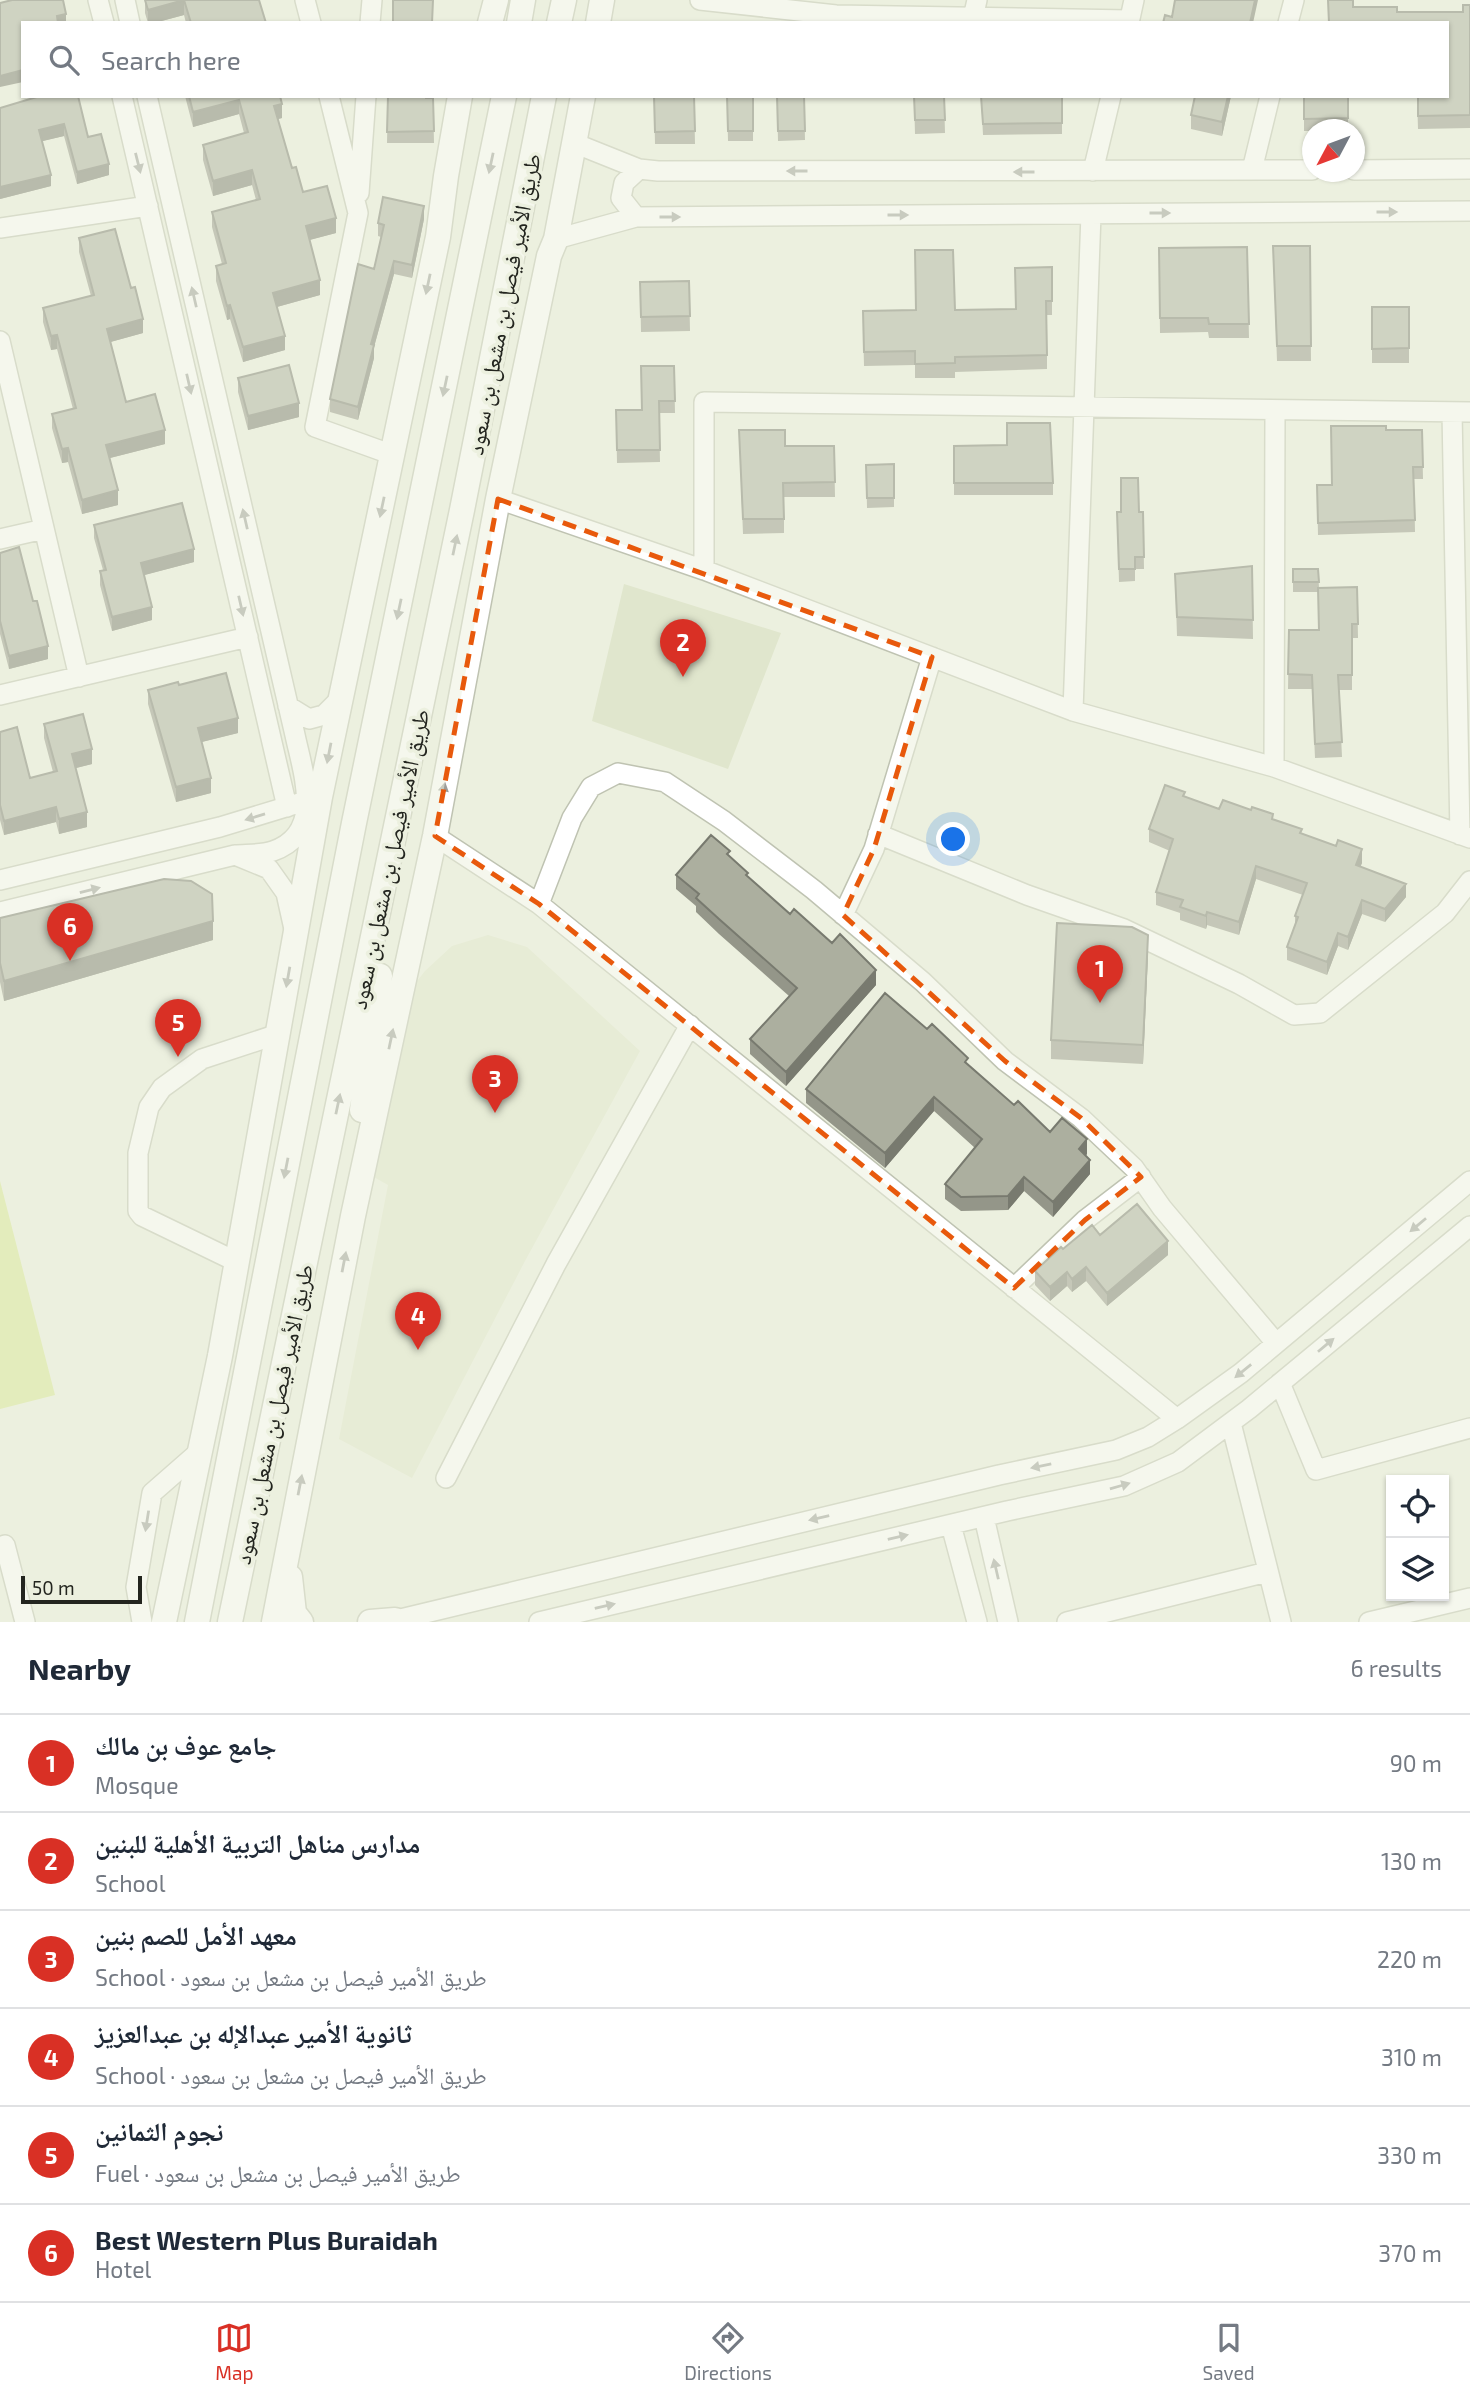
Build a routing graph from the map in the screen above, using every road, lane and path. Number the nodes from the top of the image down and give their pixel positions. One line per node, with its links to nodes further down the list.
1 (98, 0): 16 (street)
2 (125, 0): 17 (street)
3 (305, 0): 18 (street)
4 (372, 0): 19 (street)
5 (478, 0): 20 (main road)
6 (496, 0): 21 (main road)
7 (523, 0): 22 (main road)
8 (564, 0): 23 (main road)
9 (579, 0): 24 (main road)
10 (602, 0): 25 (main road)
11 (700, 0): 14 (street)
12 (1134, 0): 27 (street)
13 (1294, 0): 28 (street)
14 (837, 8): 15 (street)
15 (975, 9): 26 (street)
16 (103, 21)
17 (130, 21)
18 (310, 21)
19 (370, 21)
20 (474, 21)
21 (491, 21)
22 (519, 21)
23 (559, 21)
24 (577, 21)
25 (598, 21)
26 (1117, 21)
27 (1129, 21)
28 (1289, 21)
29 (122, 98): 48 (street, one-way to 48)
30 (147, 98): 72 (street, one-way to 30)
31 (329, 98): 50 (street)
32 (366, 98): 50 (street)
33 (460, 98): 54 (main road)
34 (472, 98): 54 (main road)
35 (504, 98): 77 (main road, طريق الأمير فيصل بن مشعل بن سعود, one-way to 77)
36 (544, 98): 63 (main road, طريق الأمير فيصل بن مشعل بن سعود)
37 (575, 98): 41 (main road)
38 (583, 98): 41 (main road, طريق الأمير فيصل بن مشعل بن سعود)
39 (1111, 98): 47 (street)
40 (1270, 98): 44 (street)
41 (573, 144): 42 (street); 55 (main road, طريق الأمير فيصل بن مشعل بن سعود); 63 (main road)
42 (639, 169): 47 (street, one-way to 42); 52 (street)
43 (1470, 169): 46 (street)
44 (1252, 170): 45 (street); 47 (street)
45 (1302, 170)
46 (1365, 170)
47 (1093, 171)
48 (148, 206): 53 (street); 67 (street, one-way to 67)
49 (1470, 211): 51 (street, one-way to 49)
50 (358, 213): 61 (street)
51 (1091, 214): 52 (street, one-way to 51); 58 (street)
52 (636, 218): 55 (street)
53 (0, 228)
54 (438, 237): 61 (main road, one-way to 61)
55 (556, 239): 62 (main road, طريق الأمير فيصل بن مشعل بن سعود)
56 (0, 341): 57 (street)
57 (6, 393): 64 (street)
58 (1084, 407): 59 (street); 66 (street); 73 (street)
59 (1275, 410): 60 (street); 74 (street)
60 (1461, 412): 81 (street)
61 (393, 455): 71 (main road, one-way to 71)
62 (498, 499): 66 (street); 80 (main road, طريق الأمير فيصل بن مشعل بن سعود, one-way to 62)
63 (462, 510): 78 (main road, طريق الأمير فيصل بن مشعل بن سعود, one-way to 63)
64 (44, 529): 65 (street); 69 (street)
65 (0, 539)
66 (704, 570): 68 (street)
67 (248, 637): 69 (street); 76 (street)
68 (932, 657): 73 (street); 79 (street)
69 (79, 677): 70 (street)
70 (0, 695)
71 (340, 698): 72 (street); 75 (main road, one-way to 75)
72 (288, 706): 75 (street)
73 (1073, 711): 74 (street)
74 (1273, 767): 81 (street)
75 (314, 799): 76 (street); 82 (street); 88 (main road)
76 (287, 807): 83 (street, one-way to 83)
77 (354, 823): 102 (main road); 114 (main road, طريق الأمير فيصل بن مشعل بن سعود, one-way to 114)
78 (396, 824): 93 (main road); 115 (main road, طريق الأمير فيصل بن مشعل بن سعود, one-way to 78)
79 (878, 834): 84 (street); 87 (street)
80 (435, 836): 85 (street); 93 (main road, طريق الأمير فيصل بن مشعل بن سعود, one-way to 80)
81 (1465, 836)
82 (235, 855): 86 (street, one-way to 82); 88 (street)
83 (0, 880)
84 (1470, 881)
85 (539, 904): 87 (street); 89 (street)
86 (0, 912)
87 (844, 915): 91 (street)
88 (296, 934): 90 (main road, one-way to 90)
89 (690, 1025): 96 (street); 103 (street)
90 (278, 1034): 95 (main road); 95 (street)
91 (1141, 1177): 96 (street); 97 (street)
92 (1470, 1181): 97 (street, one-way to 97)
93 (353, 1216): 107 (main road, طريق الأمير فيصل بن مشعل بن سعود, one-way to 93)
94 (1470, 1226): 98 (street, one-way to 94)
95 (237, 1262): 102 (main road)
96 (1014, 1288): 99 (street)
97 (1276, 1343): 99 (street, one-way to 99)
98 (1280, 1383): 100 (street); 101 (street)
99 (1177, 1419): 110 (street, one-way to 110)
100 (1230, 1423): 104 (street, one-way to 100); 108 (street)
101 (1470, 1428)
102 (200, 1451): 112 (street, one-way to 112); 113 (main road)
103 (446, 1478)
104 (984, 1517): 105 (street); 121 (street, one-way to 104)
105 (951, 1525): 119 (street, one-way to 105); 120 (street)
106 (0, 1547): 111 (street)
107 (287, 1552): 116 (main road, طريق الأمير فيصل بن مشعل بن سعود); 117 (main road)
108 (1267, 1572): 122 (street); 123 (street)
109 (1470, 1598): 124 (street)
110 (392, 1621): 118 (main road)
111 (25, 1622)
112 (142, 1622)
113 (164, 1622)
114 (197, 1622)
115 (230, 1622)
116 (274, 1622)
117 (301, 1622)
118 (370, 1622)
119 (539, 1622)
120 (977, 1622)
121 (1008, 1622)
122 (1067, 1622)
123 (1281, 1622)
124 (1369, 1622)

